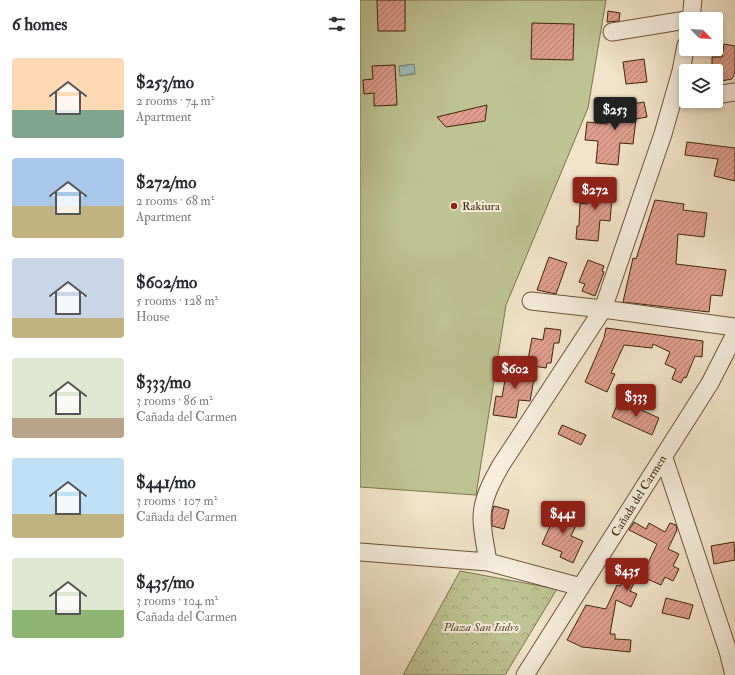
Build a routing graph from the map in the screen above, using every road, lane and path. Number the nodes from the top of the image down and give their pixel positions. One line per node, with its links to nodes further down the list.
1 (693, 0): 2 (street)
2 (692, 12)
3 (679, 21): 4 (street)
4 (612, 32)
5 (684, 56): 9 (street)
6 (735, 92): 7 (street)
7 (723, 94)
8 (531, 301): 9 (street)
9 (604, 309): 10 (street); 14 (street)
10 (735, 327)
11 (735, 334): 12 (street, Cañada del Carmen)
12 (664, 458): 15 (street, Cañada del Carmen); 16 (street)
13 (360, 552): 14 (street)
14 (488, 562): 15 (street)
15 (581, 587): 17 (street, Cañada del Carmen)
16 (731, 650): 18 (street)
17 (532, 673)
18 (734, 675)

